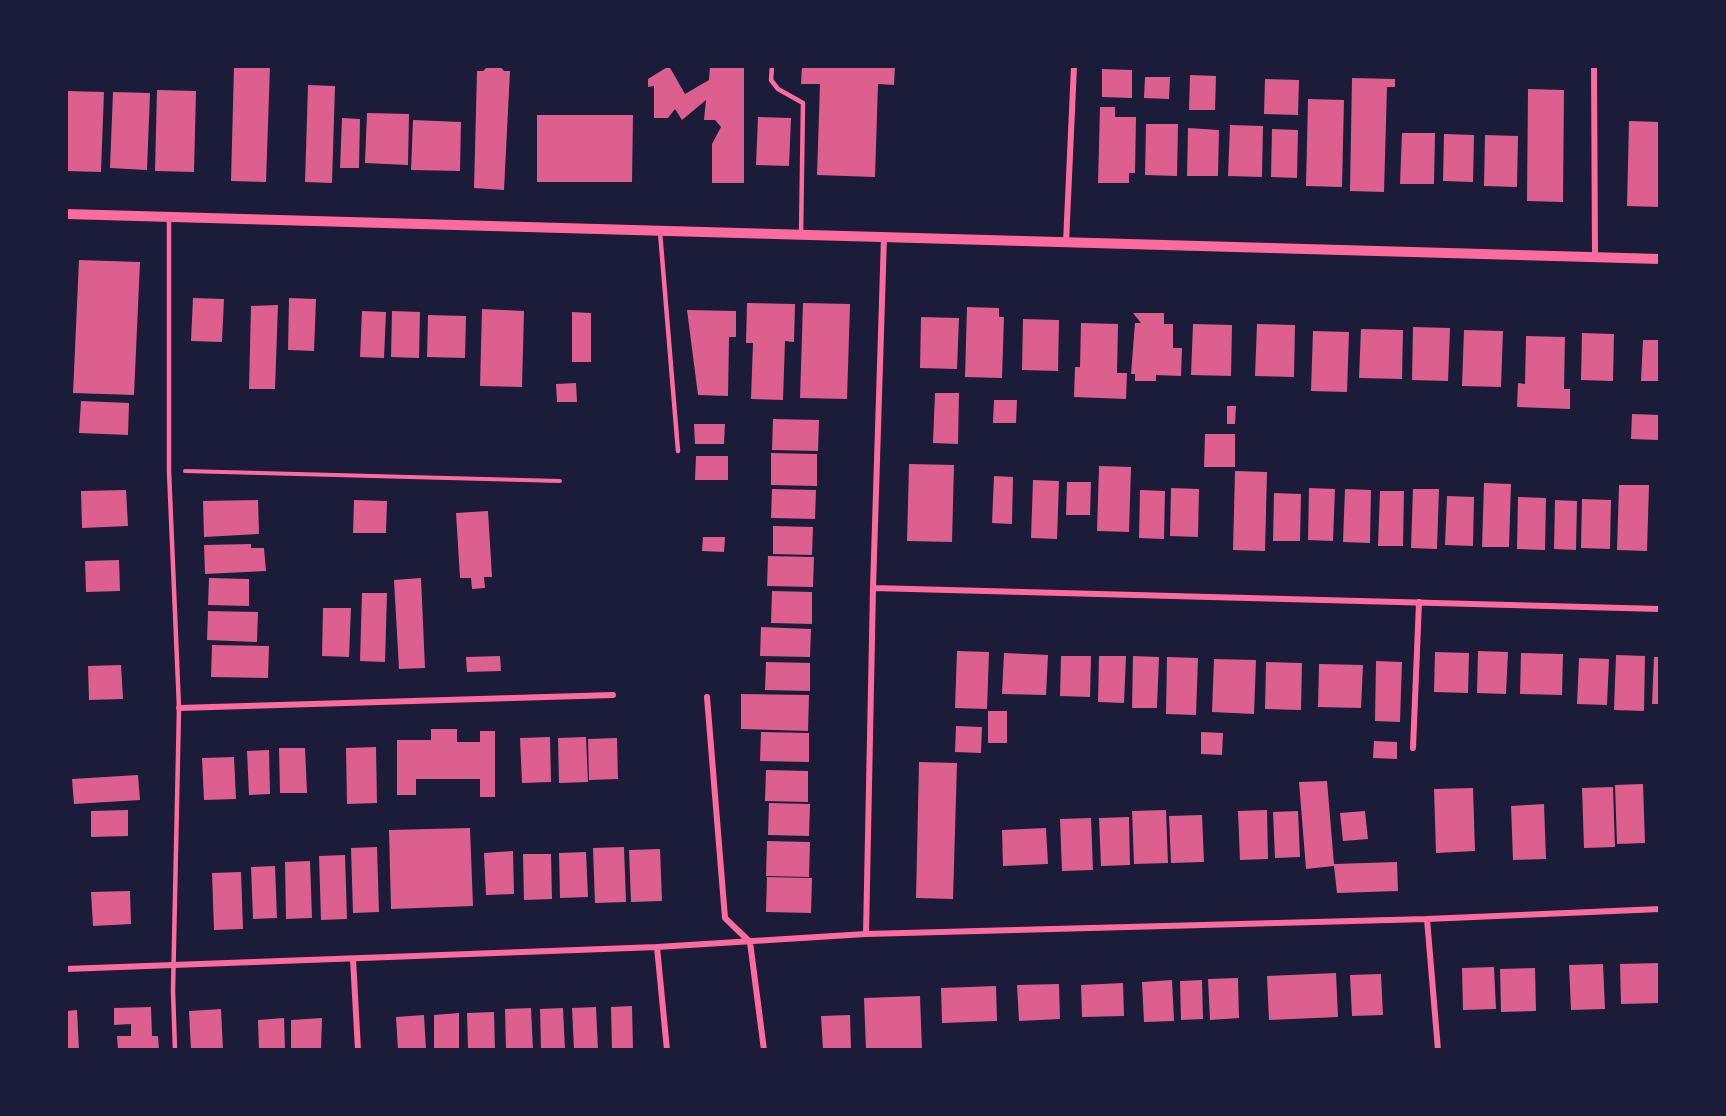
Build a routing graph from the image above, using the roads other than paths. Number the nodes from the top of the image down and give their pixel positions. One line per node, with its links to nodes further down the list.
1 (772, 66): 7 (lane)
2 (1074, 66): 9 (street)
3 (1594, 66): 10 (street)
4 (66, 214): 5 (street)
5 (169, 217): 6 (street); 18 (lane)
6 (660, 231): 7 (street); 12 (lane)
7 (801, 235): 8 (street)
8 (884, 237): 9 (street); 13 (street)
9 (1066, 243): 10 (street)
10 (1595, 257): 11 (street)
11 (1660, 259)
12 (678, 451)
13 (873, 588): 14 (street); 22 (street)
14 (1419, 602): 15 (street); 19 (street)
15 (1660, 609)
16 (613, 695): 18 (street)
17 (708, 697): 23 (street)
18 (179, 708): 26 (lane)
19 (1413, 748)
20 (1660, 909): 21 (street)
21 (1427, 919): 22 (street); 32 (street)
22 (866, 934): 23 (street)
23 (750, 942): 24 (street); 31 (street)
24 (657, 947): 25 (street); 30 (street)
25 (353, 959): 26 (street); 29 (street)
26 (174, 965): 27 (street); 28 (lane)
27 (66, 969)
28 (175, 1050)
29 (358, 1050)
30 (667, 1050)
31 (764, 1050)
32 (1438, 1050)

